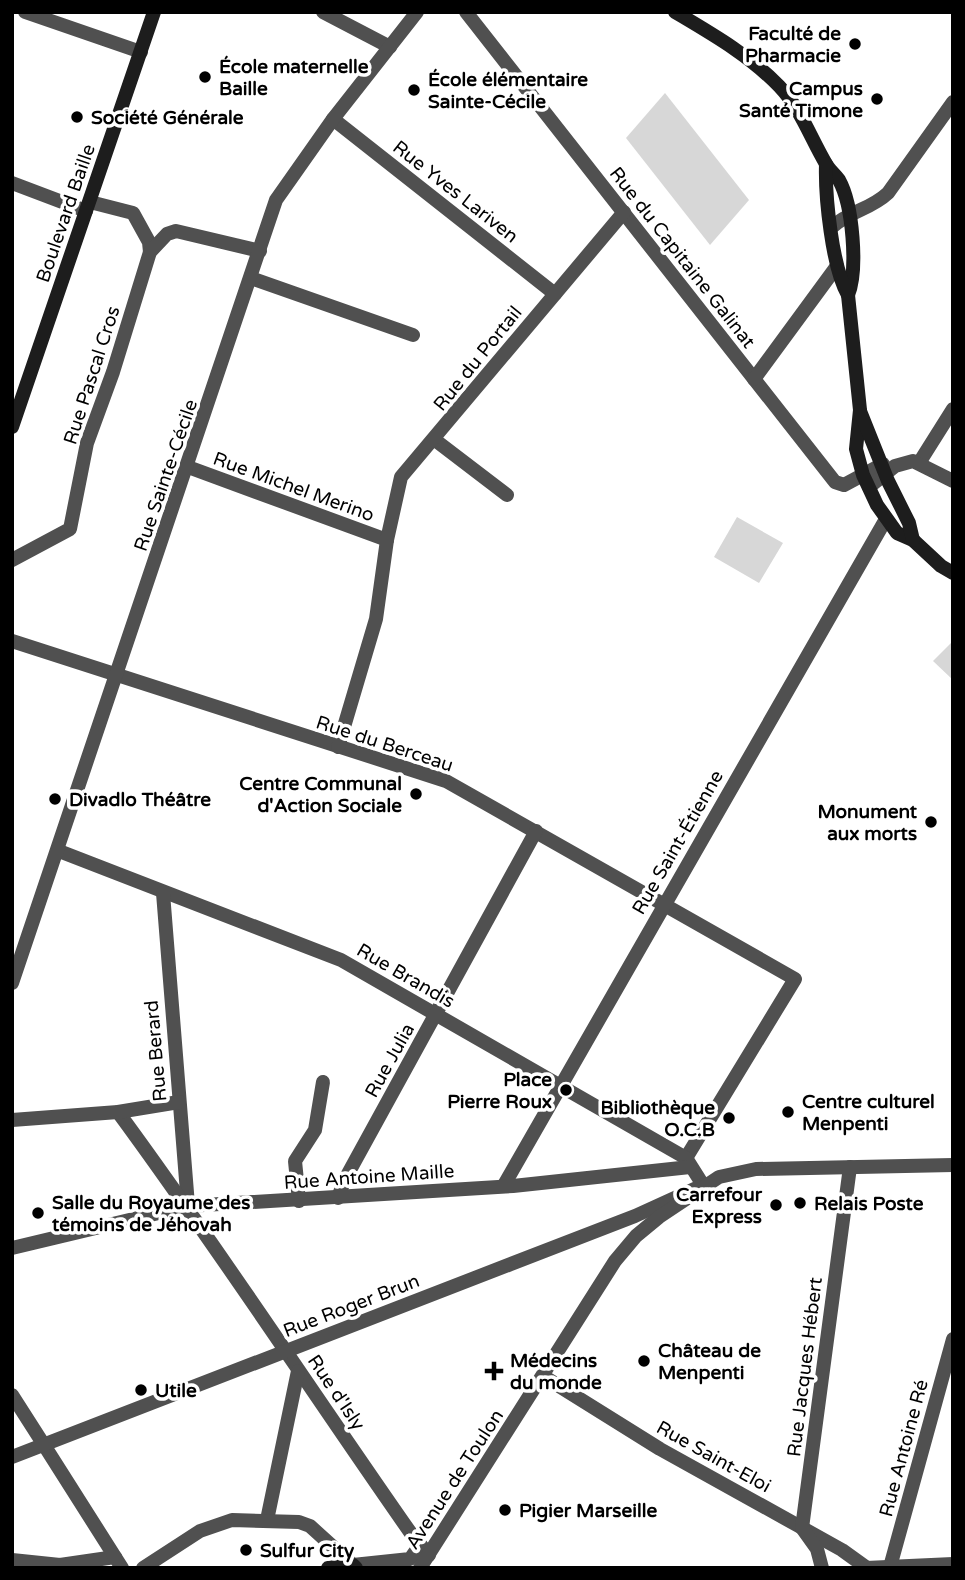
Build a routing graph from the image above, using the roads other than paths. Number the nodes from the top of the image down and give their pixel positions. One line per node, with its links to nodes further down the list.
1 (25, 12): 8 (street)
2 (154, 12): 8 (main road, Boulevard Baille)
3 (323, 12): 7 (street)
4 (417, 12): 7 (street, Rue Sainte-Cécile)
5 (466, 12): 14 (street, Rue du Capitaine Galinat)
6 (675, 12): 11 (main road)
7 (390, 47): 10 (street, Rue Sainte-Cécile)
8 (141, 52): 13 (main road, Boulevard Baille)
9 (953, 102): 15 (street)
10 (333, 119): 17 (street, Rue Sainte-Cécile); 21 (street, Rue Yves Lariven)
11 (826, 164): 15 (main road); 16 (main road)
12 (12, 183): 13 (street)
13 (88, 206): 18 (street); 27 (main road, Boulevard Baille)
14 (624, 212): 21 (street, Rue du Portail); 24 (street, Rue du Capitaine Galinat)
15 (848, 212): 16 (street); 22 (main road)
16 (832, 226): 19 (main road)
17 (260, 251): 18 (street); 20 (street, Rue Sainte-Cécile)
18 (150, 252): 38 (street, Rue Pascal Cros)
19 (837, 266): 22 (main road); 24 (street)
20 (251, 278): 23 (street); 30 (street, Rue Sainte-Cécile)
21 (555, 294): 28 (street, Rue du Portail)
22 (848, 295): 26 (main road)
23 (413, 335)
24 (754, 379): 32 (street, Rue du Capitaine Galinat)
25 (953, 409): 29 (street)
26 (860, 410): 31 (main road); 32 (main road)
27 (12, 427)
28 (435, 440): 34 (street); 36 (street, Rue du Portail)
29 (919, 463): 31 (street, Rue du Capitaine Galinat); 33 (street)
30 (188, 467): 36 (street, Rue Michel Merino); 42 (street, Rue Sainte-Cécile)
31 (884, 468): 32 (street, Rue du Capitaine Galinat); 37 (main road)
32 (866, 481): 35 (main road)
33 (953, 481)
34 (507, 495)
35 (886, 519): 37 (main road); 47 (street, Rue Saint-Étienne)
36 (387, 540): 43 (street, Rue du Portail)
37 (913, 540): 39 (main road)
38 (12, 561)
39 (947, 570): 40 (main road)
40 (953, 583)
41 (12, 641): 42 (street, Rue du Berceau)
42 (118, 676): 43 (street, Rue du Berceau); 45 (street, Rue Sainte-Cécile)
43 (338, 747): 44 (street, Rue du Berceau)
44 (536, 831): 47 (street, Rue du Berceau); 49 (street, Rue Julia)
45 (58, 851): 46 (street, Rue Brandis); 48 (street, Rue Sainte-Cécile)
46 (163, 893): 49 (street, Rue Brandis); 52 (street, Rue Berard)
47 (663, 905): 51 (street, Rue Saint-Étienne); 55 (street, Rue du Berceau)
48 (12, 983)
49 (437, 1015): 51 (street, Rue Brandis); 60 (street, Rue Julia)
50 (323, 1082): 61 (street)
51 (561, 1086): 55 (street, Rue Brandis); 58 (street, Rue Saint-Étienne)
52 (179, 1102): 53 (street); 62 (street, Rue Berard)
53 (118, 1112): 54 (street); 62 (street, Rue d'Isly)
54 (12, 1120)
55 (688, 1162): 58 (street, Rue Antoine Maille); 59 (street, Rue Brandis)
56 (953, 1165): 57 (street, Avenue de Toulon)
57 (850, 1167): 59 (street, Avenue de Toulon); 74 (street, Rue Jacques Hébert)
58 (504, 1185): 60 (street, Rue Antoine Maille)
59 (703, 1185): 63 (street, Rue Roger Brun); 64 (street, Avenue de Toulon)
60 (338, 1198): 61 (street, Rue Antoine Maille)
61 (299, 1201): 62 (street, Rue Antoine Maille)
62 (188, 1206): 65 (street, Rue Antoine Maille); 67 (street, Rue d'Isly)
63 (635, 1216): 64 (street); 67 (street, Rue Roger Brun)
64 (636, 1236): 69 (street, Avenue de Toulon)
65 (12, 1248)
66 (953, 1339): 81 (street, Rue Antoine Ré)
67 (286, 1351): 68 (street, Rue d'Isly); 71 (street, Rue Roger Brun)
68 (298, 1371): 73 (street); 75 (street, Rue d'Isly)
69 (543, 1376): 74 (street, Rue Saint-Eloi); 75 (street, Avenue de Toulon)
70 (12, 1395): 71 (street)
71 (44, 1445): 72 (street, Rue Roger Brun); 77 (street)
72 (12, 1457)
73 (267, 1520): 80 (street); 82 (street)
74 (803, 1528): 84 (street); 85 (street, Rue Saint-Eloi)
75 (425, 1550): 78 (street, Avenue de Toulon)
76 (12, 1560): 77 (street)
77 (118, 1563)
78 (414, 1563): 80 (street)
79 (953, 1564): 81 (street)
80 (355, 1566): 83 (main road)
81 (890, 1567): 85 (street)
82 (143, 1568)
83 (328, 1568)
84 (822, 1568)
85 (867, 1568)

